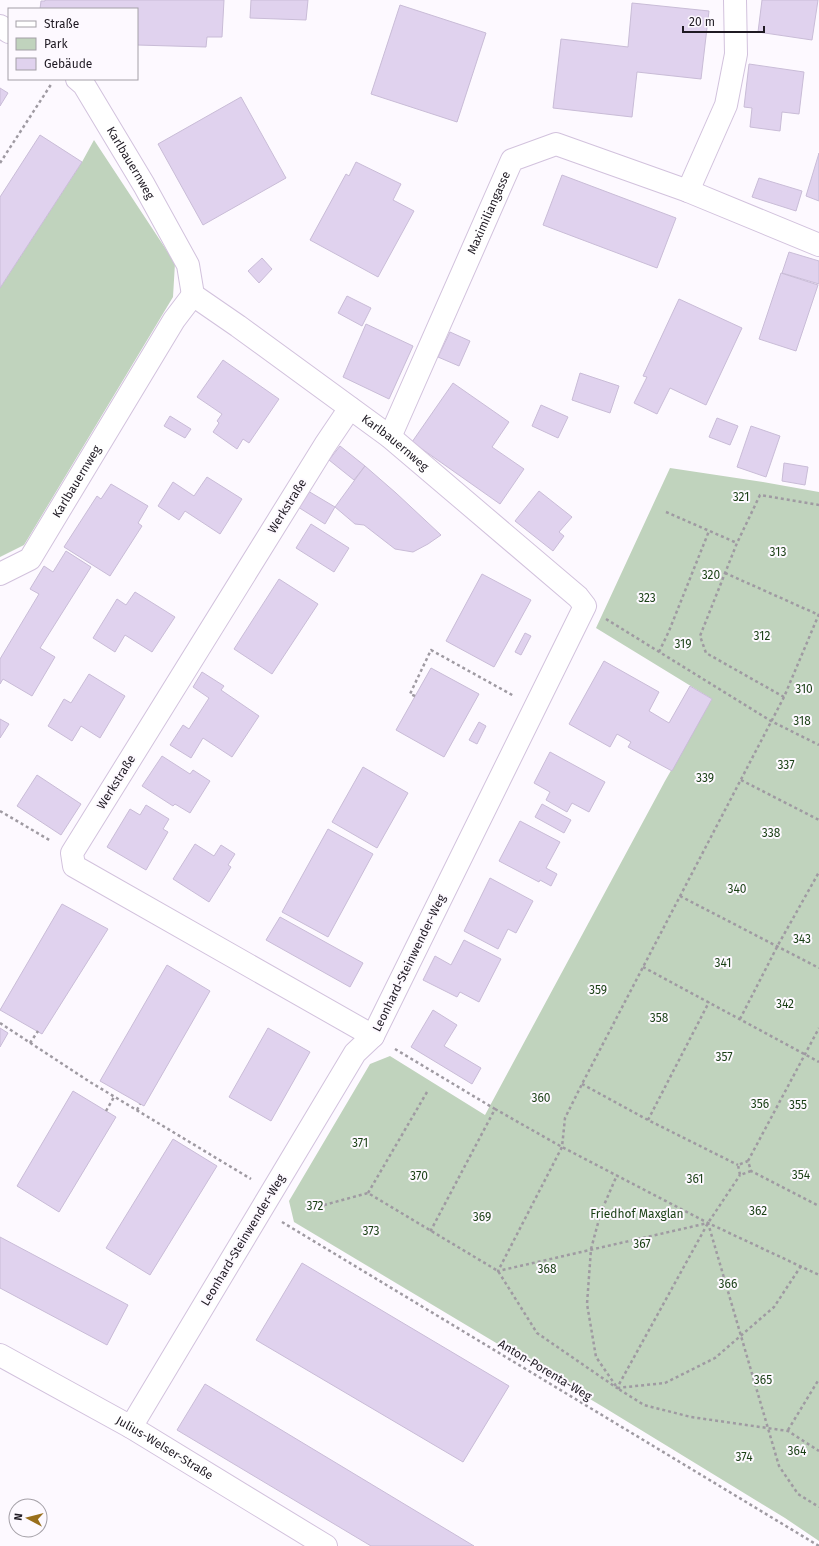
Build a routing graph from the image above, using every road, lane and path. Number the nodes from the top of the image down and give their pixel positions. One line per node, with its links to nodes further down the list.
1 (735, 0): 5 (street)
2 (53, 80): 4 (path)
3 (78, 80): 7 (street, Karlbauernweg)
4 (0, 163)
5 (688, 191): 6 (street, Maximiliangasse); 9 (street, Maximiliangasse)
6 (819, 245)
7 (193, 295): 8 (street, Karlbauernweg); 15 (street, Karlbauernweg)
8 (350, 408): 9 (street, Karlbauernweg); 27 (street, Werkstraße)
9 (390, 437): 16 (street, Karlbauernweg)
10 (819, 505): 13 (path)
11 (666, 512): 12 (path)
12 (709, 531): 13 (path); 18 (path)
13 (736, 543): 14 (path)
14 (725, 573): 17 (path); 20 (path)
15 (0, 574)
16 (585, 606): 18 (path); 21 (street, Leonhard-Steinwender-Weg)
17 (819, 614): 20 (path)
18 (659, 652): 22 (path)
19 (415, 696): 21 (path)
20 (784, 697): 22 (path)
21 (536, 707): 40 (street, Leonhard-Steinwender-Weg)
22 (771, 721): 23 (path); 24 (path)
23 (819, 745)
24 (741, 780): 26 (path); 29 (path)
25 (0, 811): 27 (path)
26 (819, 820)
27 (72, 853): 40 (street)
28 (819, 872): 30 (path)
29 (680, 896): 30 (path); 31 (path)
30 (778, 945): 32 (path); 34 (path)
31 (643, 967): 33 (path); 44 (path)
32 (819, 968)
33 (709, 1002): 34 (path); 51 (path)
34 (740, 1019): 42 (path)
35 (0, 1023): 36 (path, Anton-Porenta-Weg)
36 (8, 1028): 38 (path); 41 (path, Anton-Porenta-Weg)
37 (819, 1028): 42 (path)
38 (5, 1031)
39 (38, 1031): 41 (path)
40 (373, 1036): 48 (path); 59 (street, Leonhard-Steinwender-Weg)
41 (30, 1043): 46 (path, Anton-Porenta-Weg)
42 (805, 1054): 43 (path); 53 (path)
43 (819, 1062)
44 (582, 1084): 51 (path); 52 (path)
45 (427, 1092): 58 (path)
46 (114, 1097): 49 (path, Anton-Porenta-Weg); 50 (path)
47 (140, 1104): 49 (path)
48 (495, 1109): 52 (path); 63 (path)
49 (137, 1110): 59 (path, Anton-Porenta-Weg)
50 (106, 1111)
51 (648, 1120): 54 (path)
52 (562, 1147): 56 (path); 66 (path)
53 (748, 1161): 54 (path); 55 (path)
54 (738, 1165): 57 (path)
55 (751, 1171): 57 (path); 61 (path)
56 (617, 1175): 62 (path); 64 (path)
57 (740, 1175): 62 (path)
58 (368, 1193): 60 (path); 63 (path)
59 (266, 1201): 72 (street, Leonhard-Steinwender-Weg); 78 (path, Anton-Porenta-Weg)
60 (324, 1205)
61 (819, 1206)
62 (708, 1223): 64 (path); 65 (path); 68 (path); 71 (path)
63 (430, 1232): 66 (path)
64 (591, 1248): 66 (path); 71 (path)
65 (801, 1266): 67 (path); 68 (path)
66 (498, 1271): 71 (path)
67 (819, 1275)
68 (742, 1336): 71 (path); 73 (path)
69 (0, 1355): 72 (street, Julius-Welser-Straße)
70 (819, 1379): 74 (path)
71 (617, 1388): 73 (path)
72 (131, 1427): 77 (street, Julius-Welser-Straße)
73 (769, 1428): 74 (path); 76 (path)
74 (788, 1431): 75 (path)
75 (819, 1450)
76 (819, 1507)
77 (326, 1546)
78 (819, 1546)

